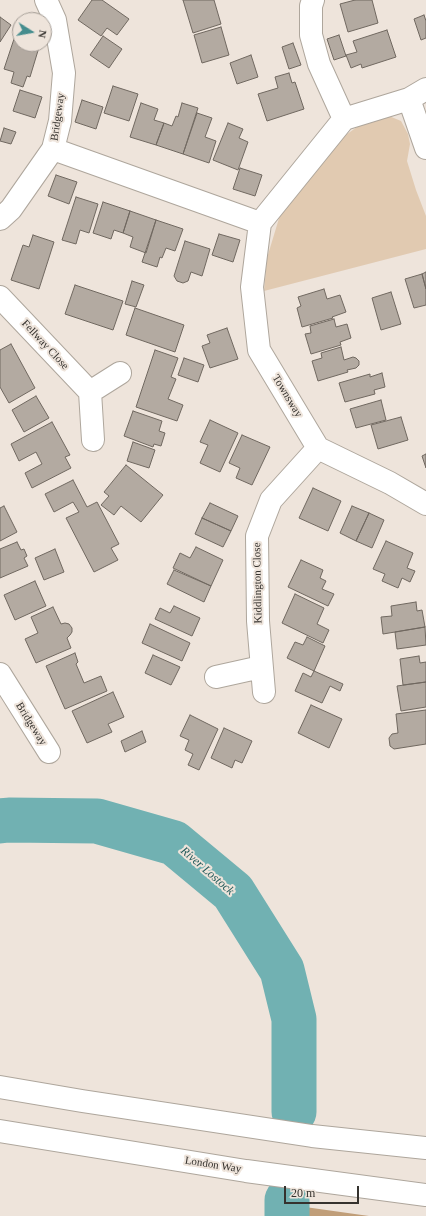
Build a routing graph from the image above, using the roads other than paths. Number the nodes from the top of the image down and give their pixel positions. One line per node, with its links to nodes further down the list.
1 (46, 0): 5 (main road, Bridgeway)
2 (306, 2): 4 (main road)
3 (417, 94): 4 (main road); 6 (main road)
4 (344, 119): 8 (main road)
5 (53, 148): 7 (main road, Bridgeway); 8 (main road)
6 (426, 148)
7 (0, 219)
8 (260, 223): 13 (main road, Townsway)
9 (0, 297): 11 (main road, Fellway Close)
10 (120, 373): 11 (main road)
11 (90, 392): 12 (main road)
12 (93, 440)
13 (318, 448): 14 (main road); 15 (main road, Kiddlington Close)
14 (426, 504)
15 (261, 667): 17 (main road); 18 (main road, Kiddlington Close)
16 (0, 674): 19 (main road, Bridgeway)
17 (216, 677)
18 (264, 692)
19 (48, 752)
20 (0, 1087): 22 (main road)
21 (0, 1131): 23 (main road, London Way)
22 (426, 1148)
23 (426, 1195)

